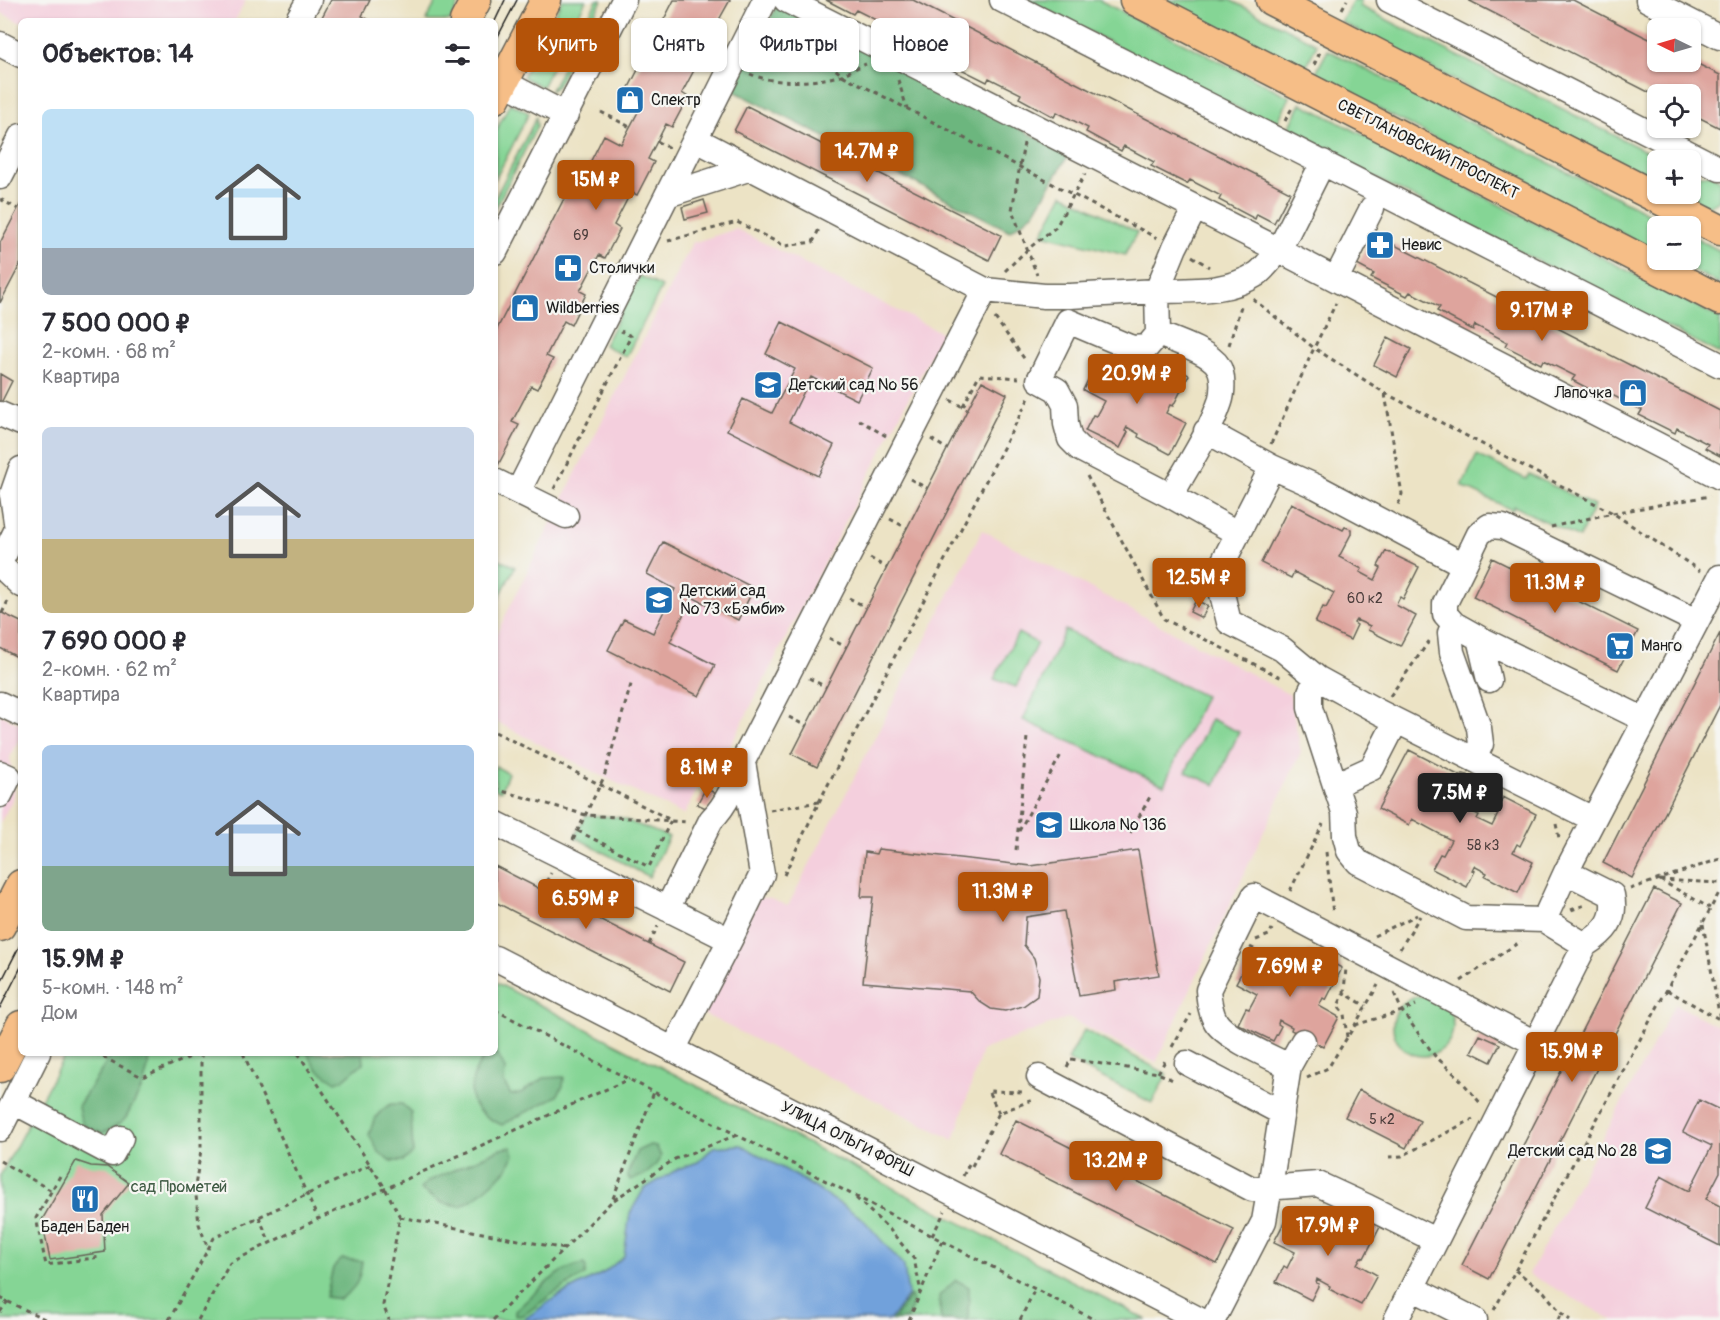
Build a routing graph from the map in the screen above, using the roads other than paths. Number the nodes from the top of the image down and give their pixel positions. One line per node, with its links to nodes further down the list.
1 (309, 0): 13 (street)
2 (476, 0): 14 (main road)
3 (546, 0): 18 (main road)
4 (624, 0): 19 (street)
5 (765, 0): 20 (street)
6 (786, 0): 28 (street)
7 (1002, 0): 22 (street)
8 (1134, 0): 36 (main road, СВЕТЛАНОВСКИЙ ПРОСПЕКТ)
9 (1271, 0): 12 (main road)
10 (1389, 0): 24 (street)
11 (1648, 0): 15 (street)
12 (1304, 7): 29 (main road)
13 (299, 18)
14 (467, 18)
15 (1720, 37)
16 (0, 44): 17 (street)
17 (18, 53)
18 (499, 90): 19 (street)
19 (566, 115): 30 (street)
20 (695, 139): 23 (street); 26 (street)
21 (18, 142): 25 (street)
22 (1323, 162): 31 (street); 39 (street)
23 (751, 168): 26 (street); 34 (street)
24 (1720, 169)
25 (0, 177)
26 (667, 195): 47 (street)
27 (1372, 207): 32 (street)
28 (1195, 208): 31 (street); 33 (street)
29 (1719, 227)
30 (498, 246)
31 (1279, 250): 32 (street); 33 (street)
32 (1341, 282): 44 (street)
33 (1157, 291): 35 (street); 38 (street)
34 (983, 294): 35 (street); 65 (street)
35 (1070, 296): 37 (street)
36 (1720, 300)
37 (1068, 321): 38 (street); 48 (street)
38 (1158, 334): 42 (street)
39 (1720, 365)
40 (0, 414): 41 (street)
41 (18, 422)
42 (1206, 431): 43 (street); 48 (street)
43 (1267, 465): 50 (street); 52 (street)
44 (1720, 477)
45 (18, 478): 51 (street)
46 (498, 482): 47 (street)
47 (518, 492): 49 (street)
48 (1171, 496): 50 (street)
49 (556, 511)
50 (1237, 533): 59 (street)
51 (0, 564): 54 (street)
52 (1464, 565): 55 (street); 56 (street)
53 (1718, 579): 55 (street)
54 (18, 582)
55 (1696, 621): 63 (street)
56 (1452, 628): 57 (street); 64 (street)
57 (1479, 638): 58 (street); 63 (street)
58 (1489, 680)
59 (1313, 685): 62 (street); 67 (street)
60 (0, 704): 61 (street)
61 (18, 713)
62 (1388, 716): 64 (street); 67 (street)
63 (1645, 720): 69 (street)
64 (1474, 759): 69 (street)
65 (743, 761): 73 (street); 76 (street)
66 (0, 772): 68 (street)
67 (1335, 785): 74 (street)
68 (0, 795)
69 (1593, 819): 71 (street)
70 (498, 824): 73 (street)
71 (1566, 872): 74 (street); 77 (street)
72 (18, 891): 75 (main road)
73 (667, 909): 76 (street)
74 (1544, 920): 77 (street)
75 (0, 926)
76 (730, 940): 82 (street)
77 (1584, 945): 81 (street)
78 (498, 960): 82 (street, УЛИЦА ОЛЬГИ ФОРШ)
79 (18, 1032): 84 (main road)
80 (1303, 1041): 86 (street)
81 (1535, 1043): 86 (street); 93 (street)
82 (673, 1050): 96 (street, УЛИЦА ОЛЬГИ ФОРШ)
83 (37, 1056): 88 (street)
84 (0, 1067)
85 (1182, 1072): 89 (street)
86 (1288, 1073): 89 (street)
87 (1048, 1081): 92 (street)
88 (14, 1102): 90 (street); 91 (street)
89 (1282, 1113): 92 (street)
90 (0, 1129)
91 (121, 1138)
92 (1270, 1187): 93 (street); 97 (street)
93 (1435, 1240): 94 (street)
94 (1412, 1288): 95 (street); 98 (street)
95 (1484, 1315)
96 (1200, 1320)
97 (1213, 1320)
98 (1396, 1320)

